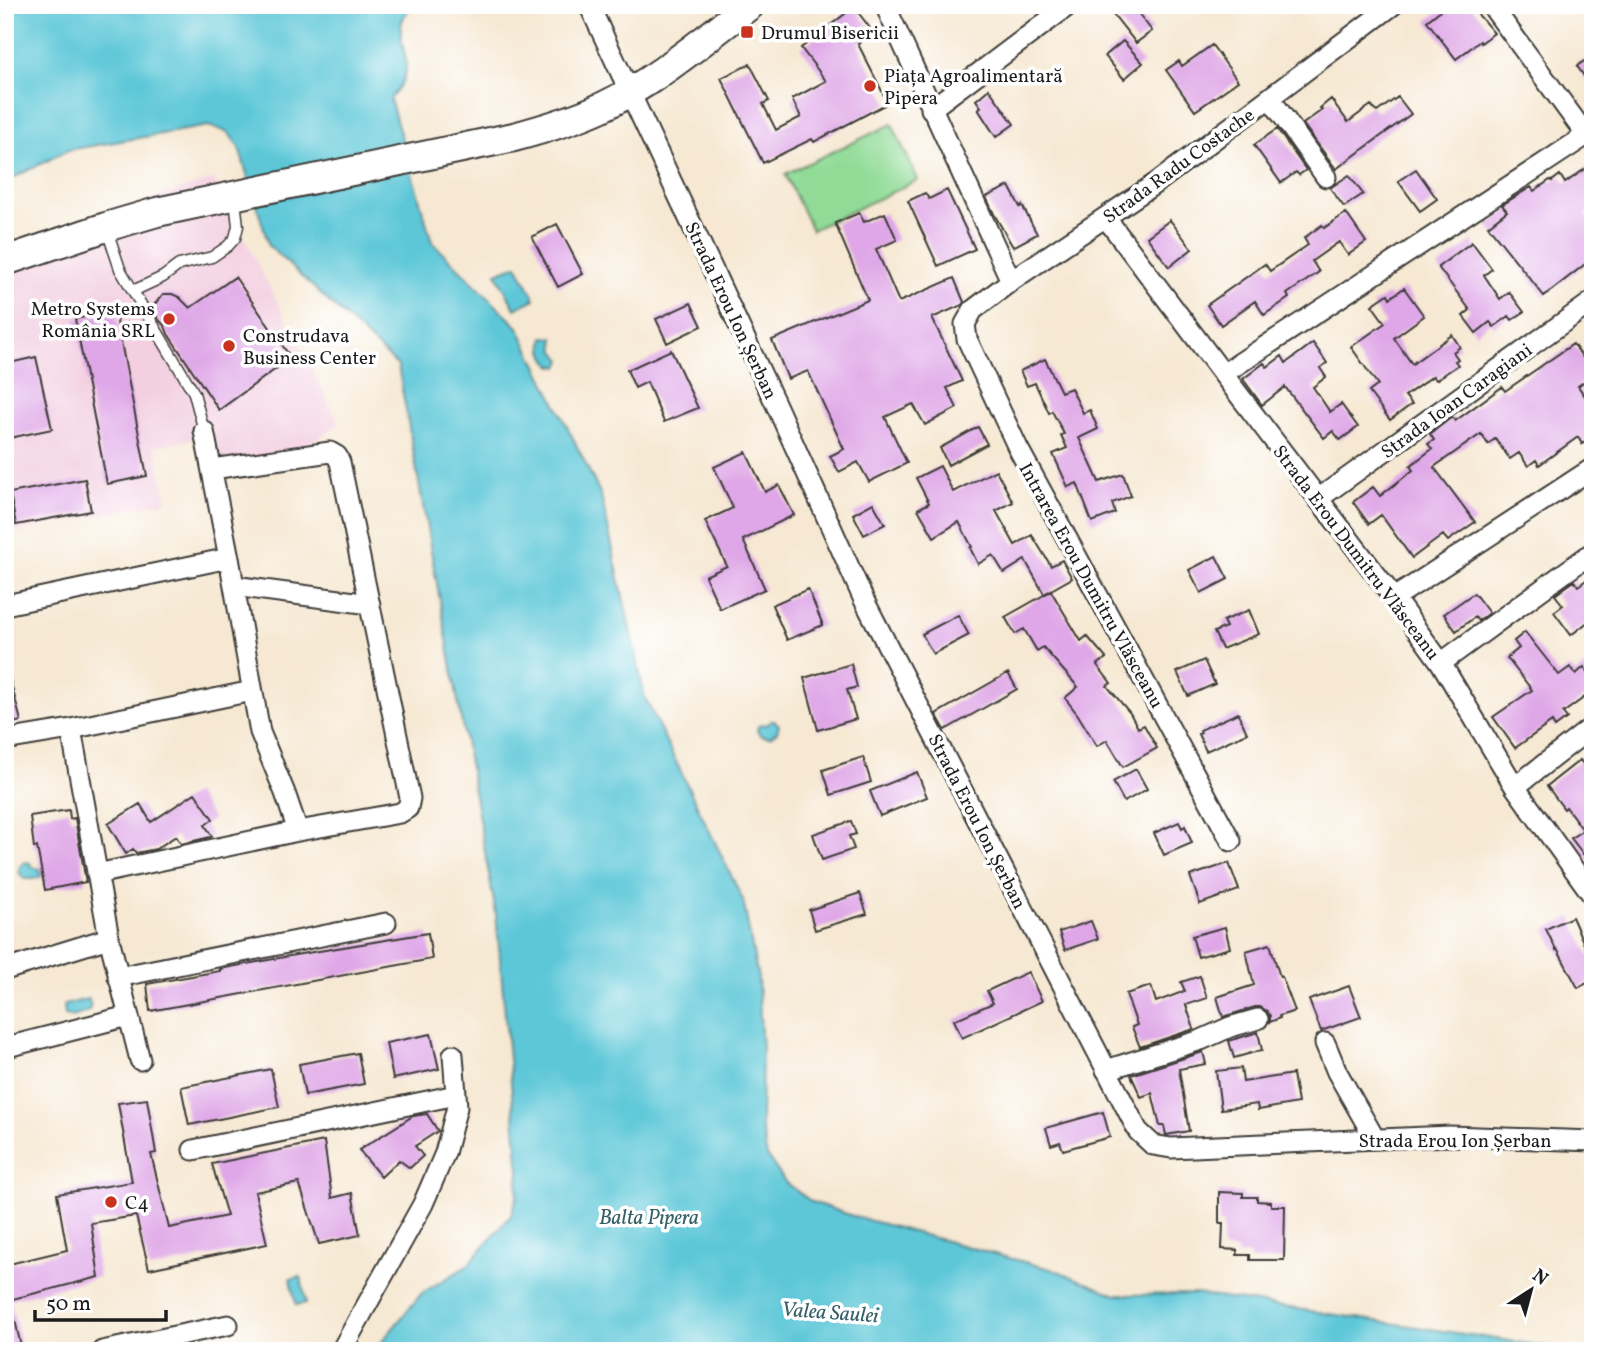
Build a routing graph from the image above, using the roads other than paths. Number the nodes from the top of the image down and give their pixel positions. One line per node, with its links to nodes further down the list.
1 (589, 5): 7 (street)
2 (750, 5): 7 (main road)
3 (885, 5): 9 (street)
4 (1069, 5): 9 (street)
5 (1393, 5): 8 (street, Strada Radu Costache)
6 (1492, 5): 10 (street)
7 (630, 90): 12 (main road); 51 (street, Strada Erou Ion Șerban)
8 (1270, 98): 11 (street); 13 (street, Strada Radu Costache)
9 (931, 109): 16 (street)
10 (1589, 133): 20 (street)
11 (1325, 177)
12 (242, 194): 14 (main road); 17 (lane)
13 (1106, 218): 16 (street, Strada Radu Costache); 20 (street, Strada Erou Dumitru Vlăsceanu)
14 (106, 227): 15 (main road); 17 (lane)
15 (5, 261)
16 (1011, 281): 19 (street, Strada Radu Costache)
17 (133, 291): 21 (lane)
18 (1593, 301): 24 (street, Strada Ioan Caragiani)
19 (965, 324): 38 (street, Intrarea Erou Dumitru Vlăsceanu)
20 (1223, 374): 24 (street, Strada Erou Dumitru Vlăsceanu)
21 (204, 431): 23 (street)
22 (1593, 468): 28 (street)
23 (212, 469): 26 (street); 29 (street)
24 (1318, 499): 28 (street, Strada Erou Dumitru Vlăsceanu)
25 (1593, 552): 31 (street)
26 (229, 558): 27 (street); 30 (street)
27 (234, 586): 29 (street); 32 (street)
28 (1394, 598): 31 (street, Strada Erou Dumitru Vlăsceanu)
29 (370, 604): 37 (street)
30 (5, 605)
31 (1440, 663): 36 (street, Strada Erou Dumitru Vlăsceanu)
32 (252, 691): 34 (street); 37 (street)
33 (1593, 726): 36 (street)
34 (71, 729): 35 (street); 39 (street)
35 (5, 740)
36 (1515, 787): 40 (street, Strada Erou Dumitru Vlăsceanu)
37 (298, 831): 39 (street)
38 (1231, 841)
39 (97, 874): 42 (street)
40 (1593, 896)
41 (386, 923): 44 (street)
42 (109, 938): 43 (street); 44 (street)
43 (5, 971)
44 (118, 977): 45 (street)
45 (128, 1016): 48 (street); 50 (street)
46 (1258, 1018): 51 (street)
47 (1325, 1042): 53 (street)
48 (7, 1047)
49 (453, 1055): 52 (street)
50 (140, 1060)
51 (1106, 1070): 53 (street, Strada Erou Ion Șerban)
52 (456, 1095): 55 (street); 58 (street)
53 (1375, 1139): 54 (street, Strada Erou Ion Șerban)
54 (1593, 1141)
55 (193, 1150)
56 (228, 1325): 57 (street)
57 (102, 1351)
58 (341, 1351)

